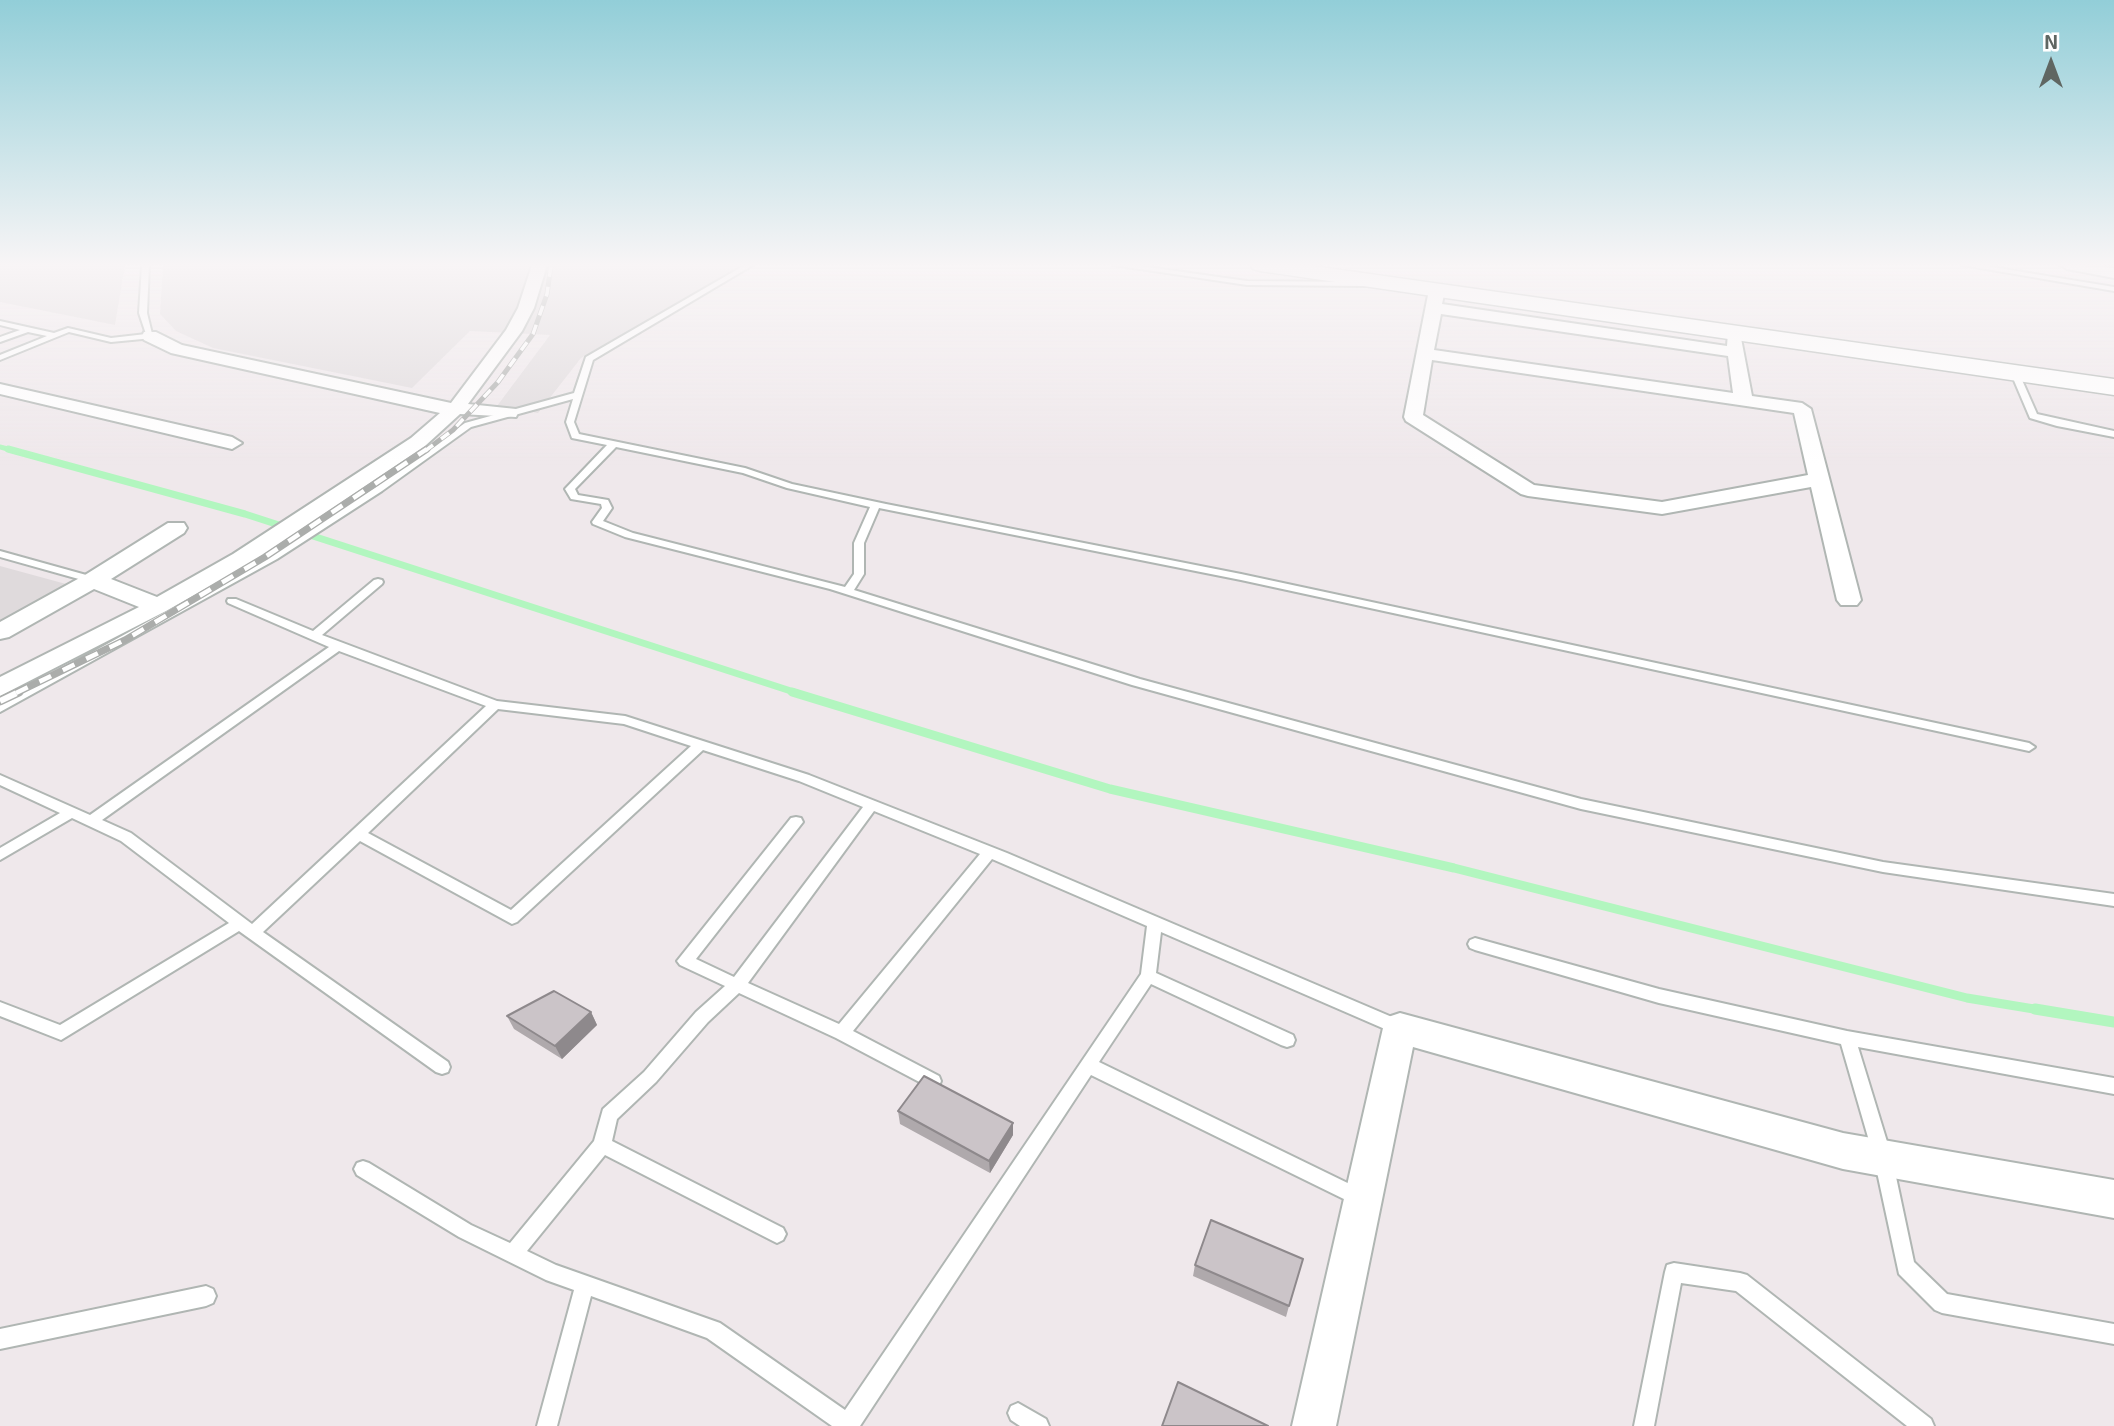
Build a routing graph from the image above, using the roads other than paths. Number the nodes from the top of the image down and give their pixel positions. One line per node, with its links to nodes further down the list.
1 (22, 332): 12 (lane)
2 (39, 332): 10 (lane)
3 (64, 332): 10 (lane)
4 (75, 332): 11 (lane)
5 (149, 332): 11 (lane)
6 (514, 332): 21 (street)
7 (636, 332): 19 (lane)
8 (1429, 332): 14 (street)
9 (1662, 332): 13 (street)
10 (55, 335): 15 (lane)
11 (150, 336): 21 (street)
12 (0, 340)
13 (1735, 342): 16 (street); 20 (street)
14 (1425, 354): 20 (street); 26 (street)
15 (0, 358)
16 (2014, 371): 17 (street); 23 (lane)
17 (2114, 387)
18 (0, 388): 24 (street)
19 (578, 395): 22 (lane); 25 (lane)
20 (1744, 400): 26 (street)
21 (456, 408): 22 (street); 37 (street)
22 (509, 413): 27 (lane)
23 (2114, 434)
24 (232, 443)
25 (614, 444): 28 (lane); 34 (lane)
26 (1819, 479): 35 (street)
27 (359, 502): 31 (lane)
28 (876, 505): 34 (lane); 45 (lane)
29 (176, 528): 32 (street)
30 (0, 554): 32 (lane)
31 (273, 557): 43 (lane)
32 (93, 579): 37 (street); 38 (street)
33 (378, 582): 39 (lane)
34 (848, 591): 54 (lane)
35 (1849, 600)
36 (232, 601): 39 (lane)
37 (158, 607): 41 (street)
38 (0, 632)
39 (314, 636): 40 (lane)
40 (338, 646): 42 (lane); 49 (lane)
41 (0, 688)
42 (495, 705): 44 (lane); 51 (lane)
43 (0, 709)
44 (701, 744): 47 (lane); 51 (lane)
45 (2029, 747)
46 (0, 780): 48 (lane)
47 (872, 805): 52 (lane); 59 (lane)
48 (71, 812): 49 (lane); 53 (lane)
49 (91, 821): 56 (lane)
50 (796, 821): 59 (lane)
51 (359, 834): 56 (lane)
52 (989, 852): 55 (lane); 62 (lane)
53 (0, 855)
54 (2114, 900)
55 (1154, 922): 58 (lane); 61 (lane)
56 (246, 928): 60 (lane); 66 (lane)
57 (1475, 944): 63 (lane)
58 (1148, 976): 64 (lane); 65 (lane)
59 (737, 985): 62 (lane); 69 (lane)
60 (0, 1009)
61 (1400, 1028): 70 (street); 73 (street)
62 (842, 1033): 67 (lane)
63 (1847, 1038): 68 (lane); 70 (lane)
64 (1287, 1040)
65 (1088, 1065): 73 (lane); 81 (lane)
66 (442, 1067)
67 (933, 1082)
68 (2114, 1086)
69 (602, 1145): 74 (lane); 75 (lane)
70 (1883, 1158): 72 (street); 78 (lane)
71 (363, 1169): 75 (lane)
72 (2114, 1199)
73 (1363, 1200): 84 (street)
74 (777, 1234)
75 (513, 1254): 76 (lane)
76 (585, 1284): 81 (lane); 82 (lane)
77 (206, 1296): 79 (lane)
78 (2114, 1334)
79 (0, 1339)
80 (1018, 1413): 83 (lane)
81 (849, 1425)
82 (547, 1426)
83 (1039, 1426)
84 (1314, 1426)
85 (1644, 1426): 86 (lane)
86 (1924, 1426)

